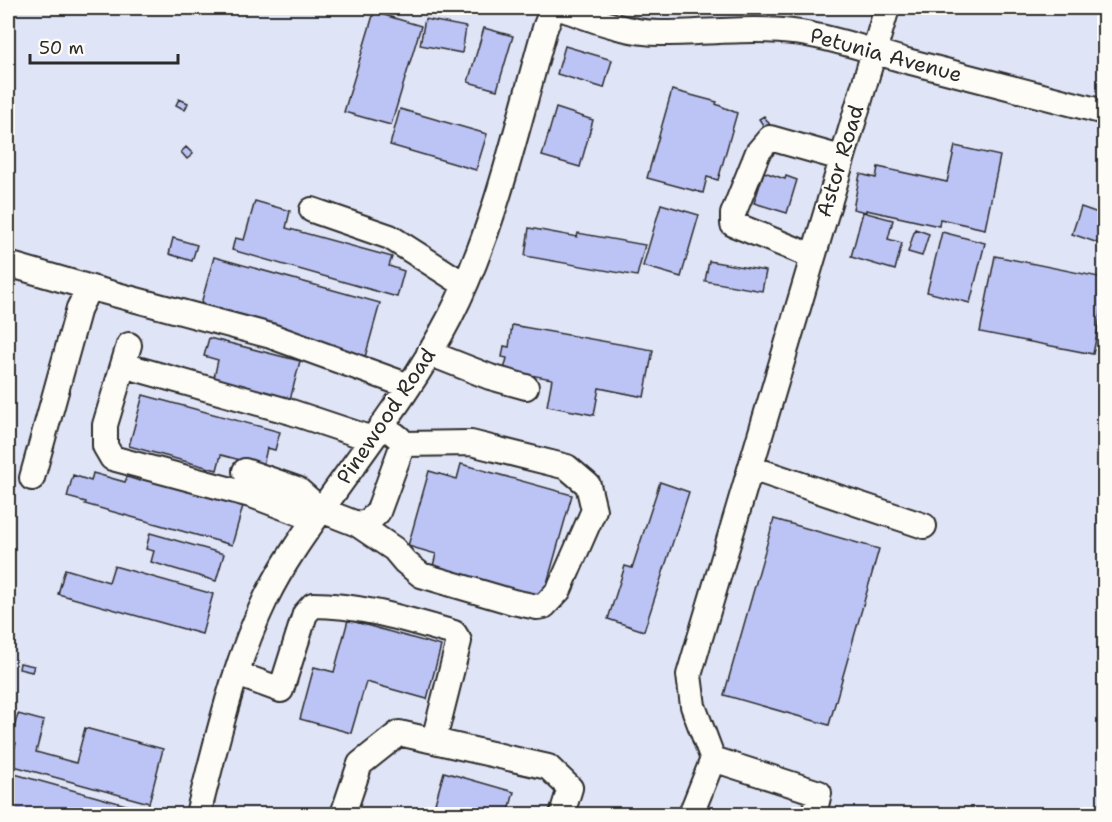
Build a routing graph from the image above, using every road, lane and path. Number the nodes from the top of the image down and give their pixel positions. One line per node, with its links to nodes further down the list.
1 (553, 8): 10 (street, Pinewood Road)
2 (560, 8): 4 (street, Petunia Avenue)
3 (886, 8): 4 (street, Astor Road)
4 (874, 50): 5 (street, Petunia Avenue); 6 (street, Astor Road)
5 (1104, 112)
6 (841, 158): 8 (street, Astor Road); 8 (street)
7 (312, 210): 10 (street)
8 (812, 256): 17 (street, Astor Road)
9 (8, 264): 11 (street)
10 (465, 285): 12 (street, Pinewood Road)
11 (95, 289): 13 (street); 19 (street)
12 (429, 353): 13 (street, Pinewood Road); 14 (street)
13 (409, 386): 15 (street, Pinewood Road)
14 (526, 387)
15 (377, 433): 16 (street); 20 (street, Pinewood Road); 20 (street)
16 (403, 444): 21 (street); 21 (street)
17 (751, 468): 22 (street); 25 (street, Astor Road)
18 (245, 471): 20 (street)
19 (32, 478)
20 (318, 515): 21 (street); 23 (street, Pinewood Road)
21 (357, 524)
22 (924, 526)
23 (237, 674): 24 (street); 26 (street, Pinewood Road)
24 (434, 740): 27 (street); 28 (street)
25 (712, 759): 29 (street); 30 (street)
26 (198, 814)
27 (343, 814)
28 (562, 814)
29 (691, 814)
30 (814, 814)

